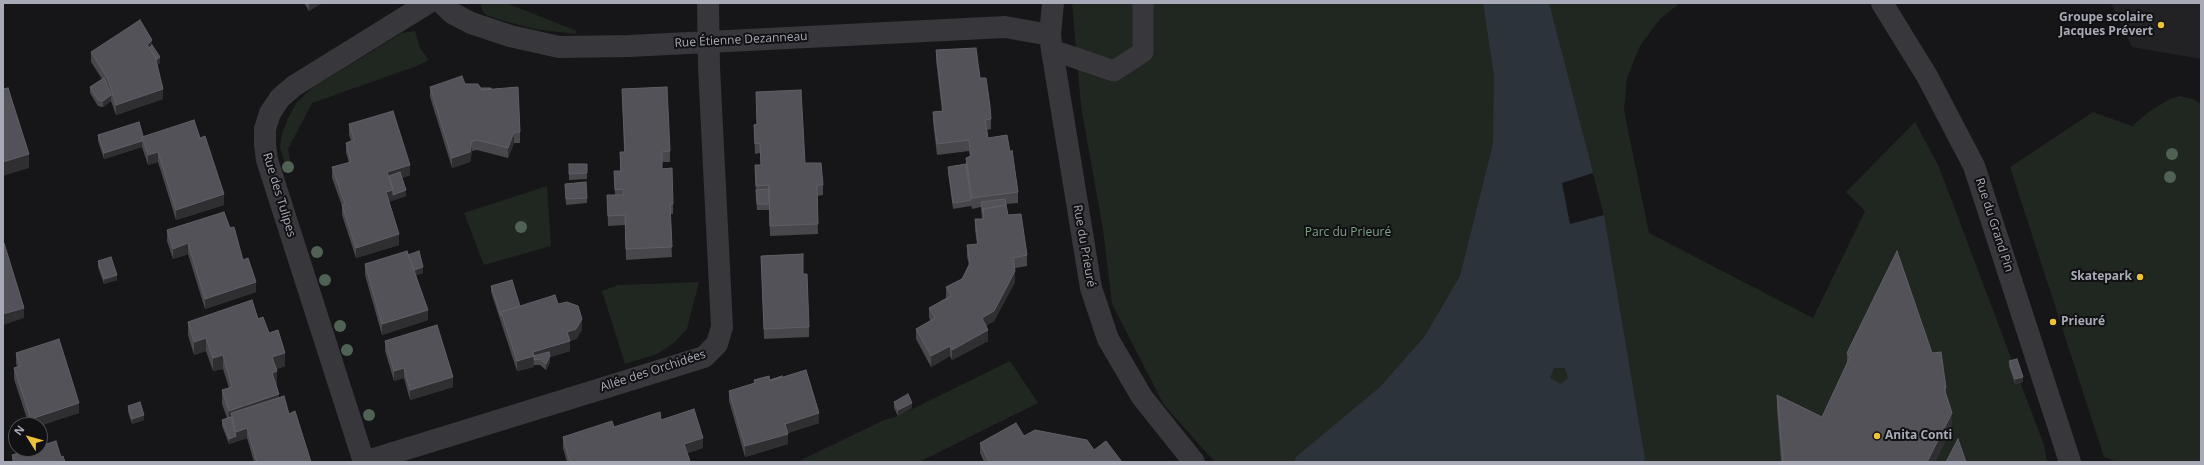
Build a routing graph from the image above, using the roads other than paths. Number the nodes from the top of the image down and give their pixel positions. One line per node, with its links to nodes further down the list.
1 (428, 3): 9 (street, Rue des Tulipes)
2 (442, 3): 7 (street, Rue Étienne Dezanneau)
3 (708, 3): 7 (street, Allée des Orchidées)
4 (1053, 3): 8 (street, Rue du Prieuré)
5 (1142, 3): 8 (lane)
6 (1882, 3): 11 (street, Rue du Grand Pin)
7 (709, 42): 8 (street, Rue Étienne Dezanneau); 9 (street, Allée des Orchidées)
8 (1051, 42): 10 (street, Rue du Prieuré)
9 (364, 462)
10 (1194, 462)
11 (2070, 462)

